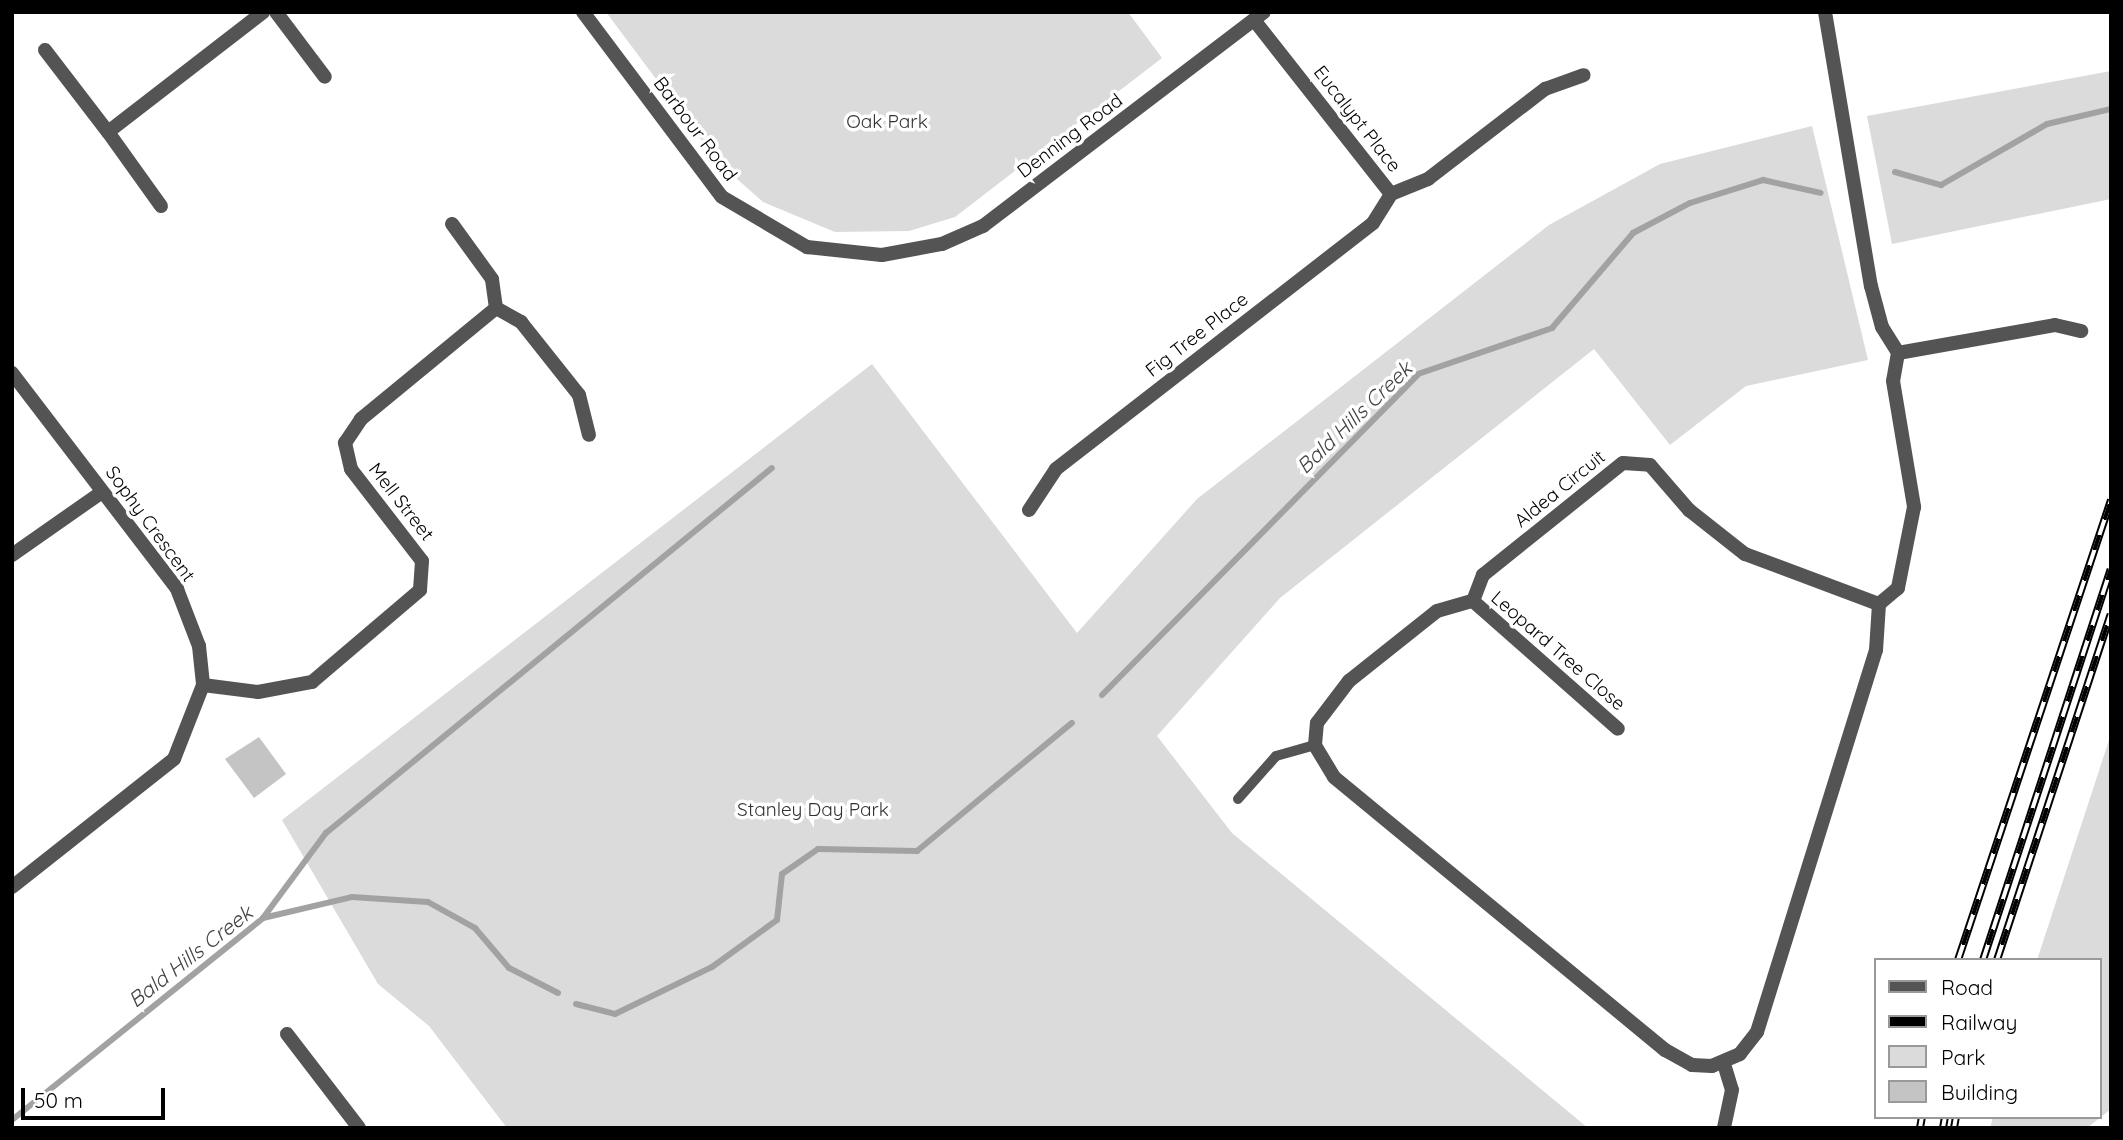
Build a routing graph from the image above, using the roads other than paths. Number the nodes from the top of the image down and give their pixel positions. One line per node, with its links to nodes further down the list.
1 (263, 12): 9 (street)
2 (276, 12): 8 (street)
3 (583, 12): 13 (street, Barbour Road)
4 (1832, 13): 16 (street)
5 (1259, 16): 10 (street, Eucalypt Place); 13 (street, Denning Road)
6 (45, 50): 9 (street)
7 (1584, 75): 10 (street, Eucalypt Place)
8 (325, 77)
9 (108, 132): 11 (street)
10 (1391, 194): 20 (street, Fig Tree Place)
11 (161, 206)
12 (452, 224): 14 (street)
13 (882, 255)
14 (496, 308): 18 (street); 24 (street, Mell Street)
15 (2081, 331): 16 (street)
16 (1898, 353): 23 (street)
17 (12, 373): 19 (street, Sophy Crescent)
18 (589, 435)
19 (102, 492): 21 (street); 24 (street, Sophy Crescent)
20 (1029, 510)
21 (12, 555)
22 (1473, 601): 23 (street, Aldea Circuit); 25 (street, Leopard Tree Close); 26 (street)
23 (1879, 604): 30 (street)
24 (203, 685): 28 (street, Sophy Crescent)
25 (1618, 729)
26 (1315, 745): 27 (lane); 30 (street)
27 (1237, 799)
28 (12, 887)
29 (287, 1034): 31 (street)
30 (1724, 1064): 32 (street)
31 (359, 1128)
32 (1724, 1128)

